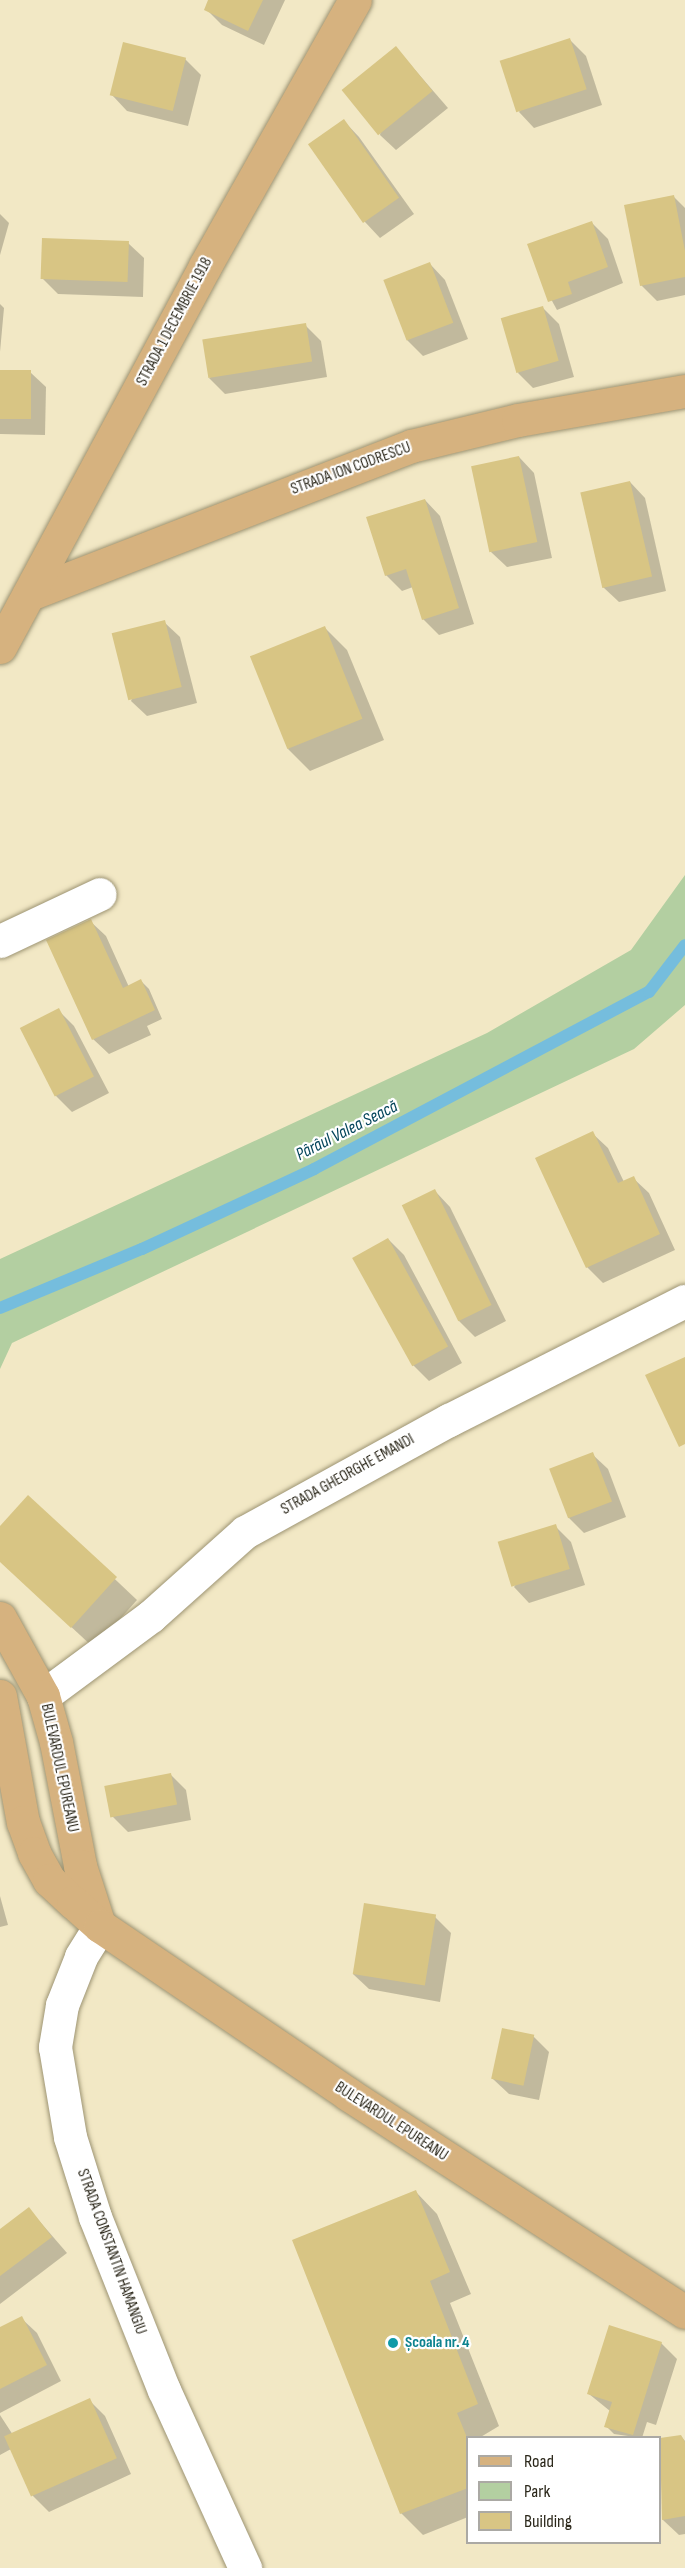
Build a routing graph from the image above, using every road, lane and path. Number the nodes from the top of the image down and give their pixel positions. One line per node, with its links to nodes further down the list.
1 (355, 0): 3 (main road, STRADA 1 DECEMBRIE 1918)
2 (685, 391): 3 (main road, STRADA ION CODRESCU)
3 (32, 593): 4 (main road, STRADA 1 DECEMBRIE 1918)
4 (0, 647)
5 (100, 894): 6 (street)
6 (0, 941)
7 (685, 1301): 10 (street, STRADA GHEORGHE EMANDI)
8 (0, 1618): 10 (main road, BULEVARDUL EPUREANU)
9 (0, 1696): 11 (main road, BULEVARDUL EPUREANU)
10 (43, 1696): 11 (main road, BULEVARDUL EPUREANU)
11 (100, 1926): 12 (main road, BULEVARDUL EPUREANU); 13 (street, STRADA CONSTANTIN HAMANGIU)
12 (685, 2312)
13 (245, 2568)

